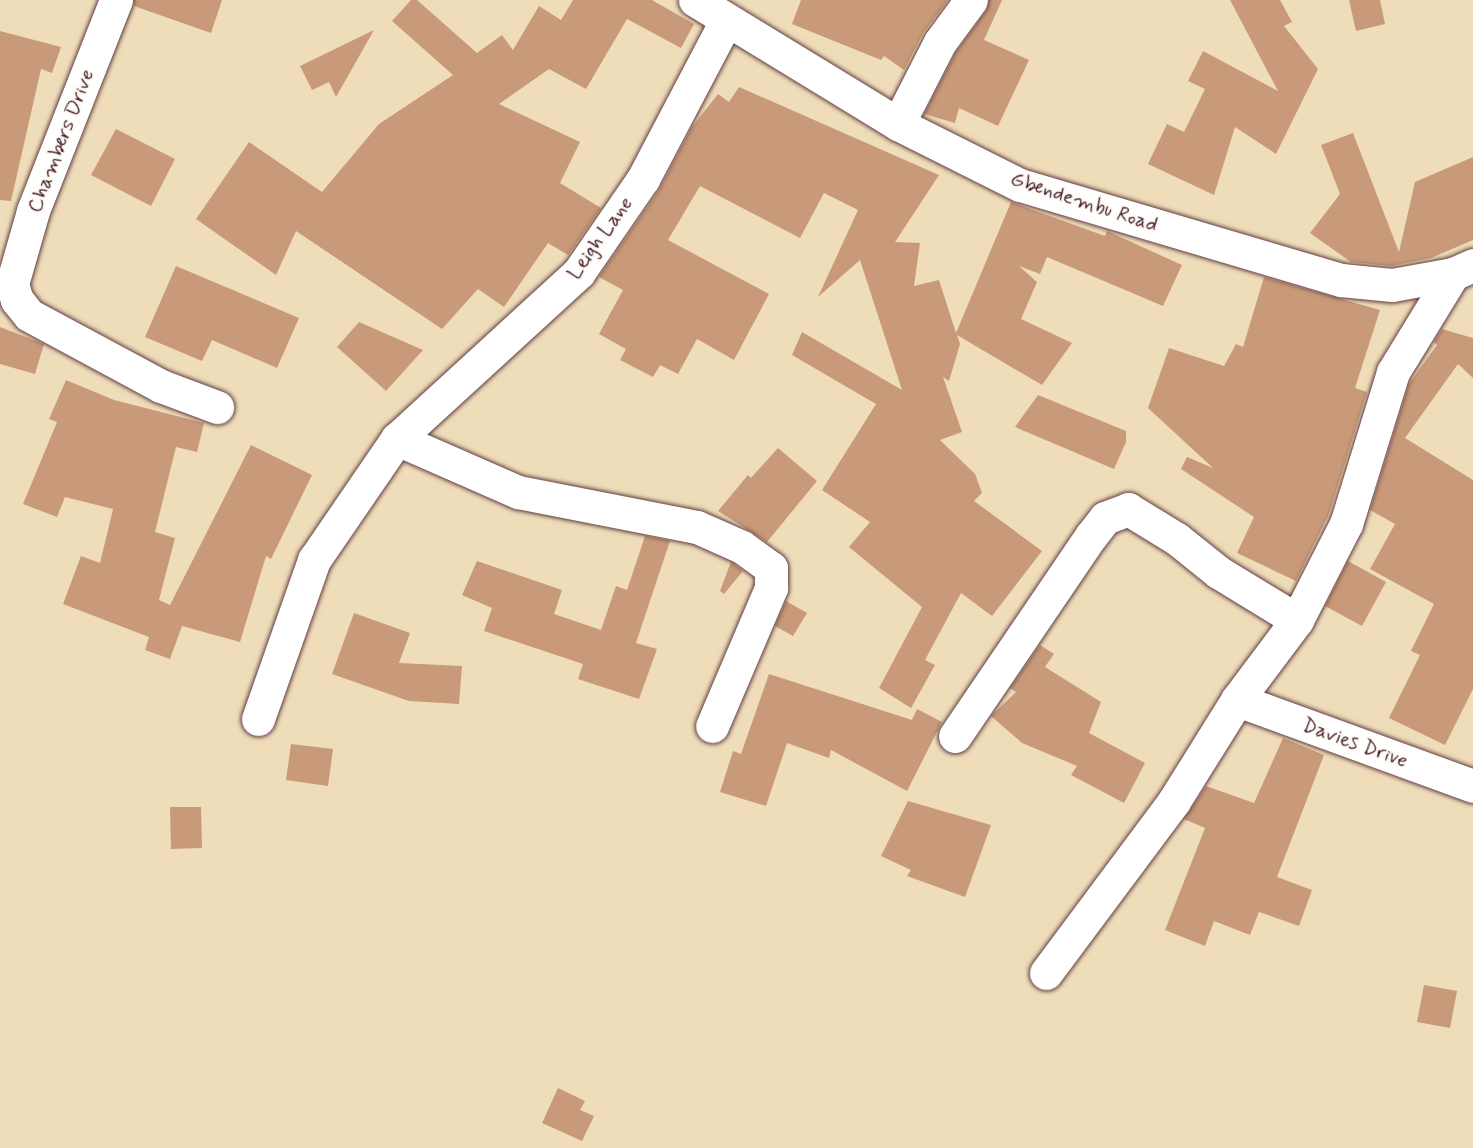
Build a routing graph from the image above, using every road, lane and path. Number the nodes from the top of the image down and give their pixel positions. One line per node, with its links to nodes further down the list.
1 (116, 0): 7 (street, Chambers Drive)
2 (695, 0): 4 (street, Gbendembu Road)
3 (971, 0): 5 (street)
4 (726, 21): 5 (street, Gbendembu Road); 8 (street, Leigh Lane)
5 (898, 124): 6 (street, Gbendembu Road)
6 (1463, 269): 9 (street)
7 (218, 407)
8 (397, 439): 11 (street, Leigh Lane); 12 (street)
9 (1297, 620): 10 (street); 13 (street)
10 (1237, 700): 14 (street, Davies Drive); 15 (street)
11 (258, 719)
12 (712, 726)
13 (955, 736)
14 (1473, 786)
15 (1046, 973)

